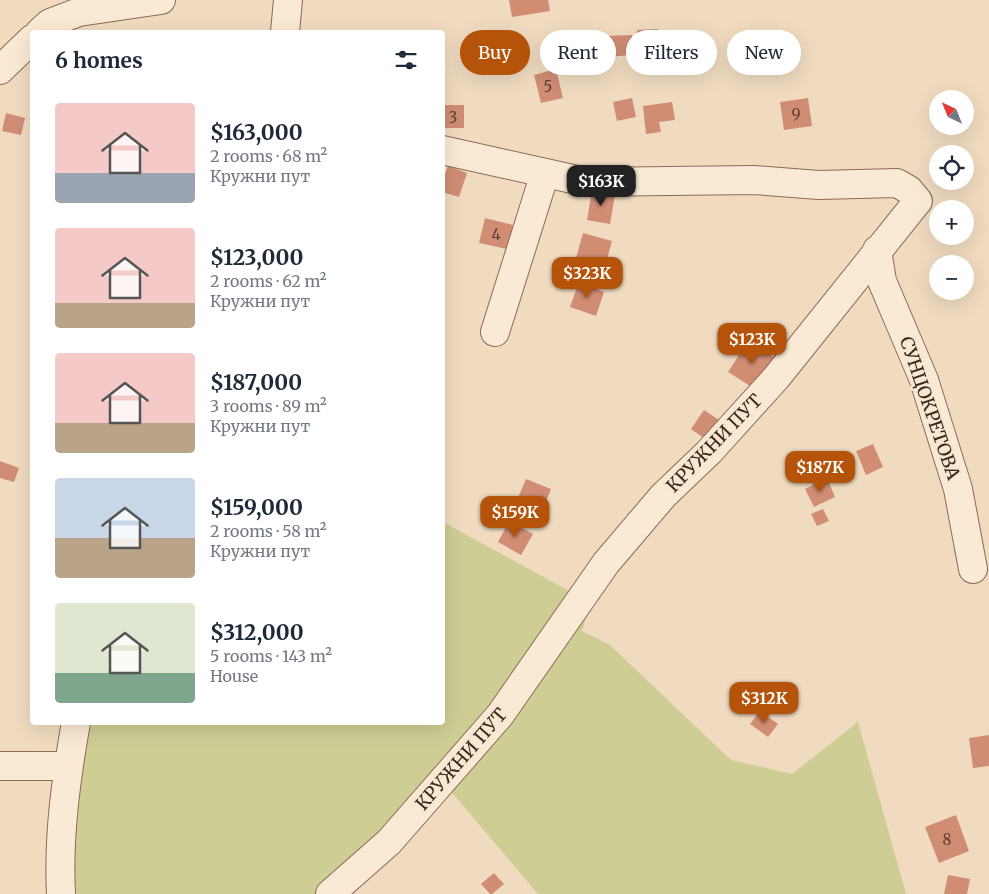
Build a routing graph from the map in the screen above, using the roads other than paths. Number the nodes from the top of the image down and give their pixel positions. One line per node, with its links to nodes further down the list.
1 (161, 0): 3 (street)
2 (288, 0): 4 (street)
3 (42, 30)
4 (285, 30)
5 (30, 41): 6 (street)
6 (0, 70)
7 (445, 151): 8 (street, КРУЖНИ ПУТ)
8 (545, 173): 9 (street, КРУЖНИ ПУТ); 10 (street)
9 (877, 250): 11 (street, СУНЦОКРЕТОВА); 16 (street, КРУЖНИ ПУТ)
10 (495, 332)
11 (972, 569)
12 (75, 725): 14 (street)
13 (0, 766): 14 (street)
14 (68, 766): 15 (street)
15 (61, 894)
16 (330, 894)

